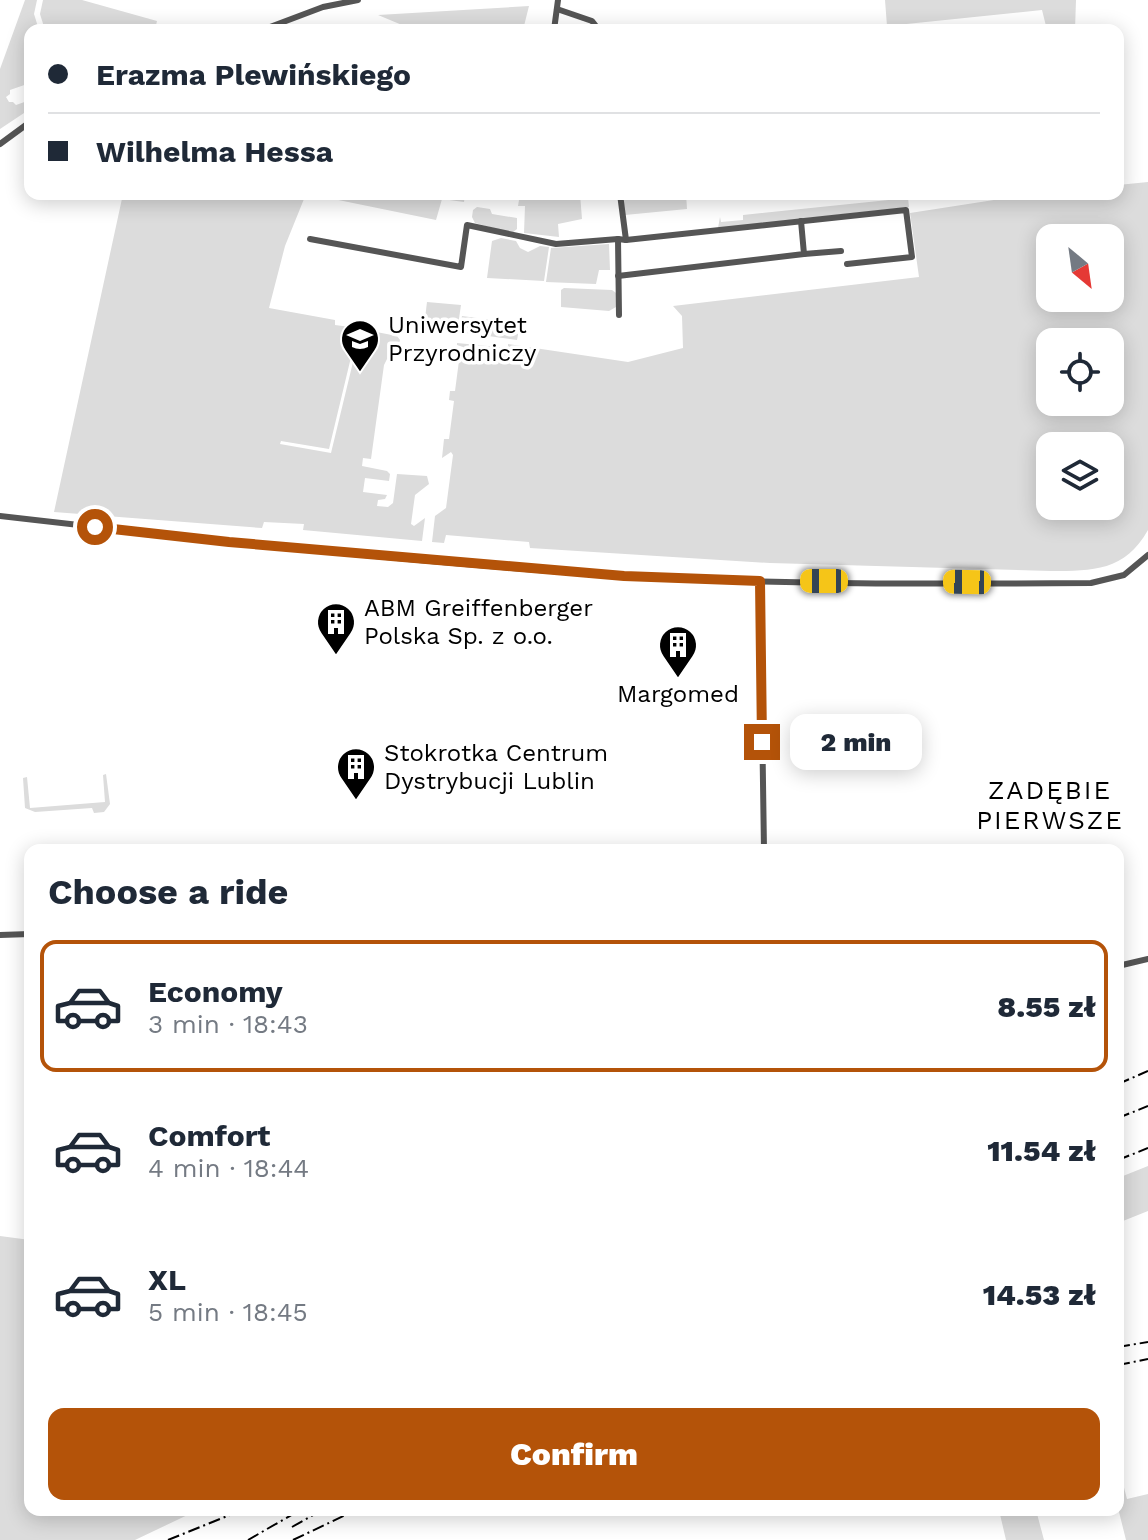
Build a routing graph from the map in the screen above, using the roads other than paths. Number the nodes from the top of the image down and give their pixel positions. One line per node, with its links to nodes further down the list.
1 (358, 0): 4 (street)
2 (558, 0): 3 (street)
3 (557, 9): 5 (street); 6 (street)
4 (278, 24)
5 (555, 24)
6 (594, 24)
7 (24, 126): 8 (street)
8 (0, 146)
9 (620, 200): 12 (street)
10 (801, 221): 12 (street); 14 (street); 15 (street)
11 (310, 239): 12 (street)
12 (622, 240): 16 (street)
13 (841, 251): 14 (street)
14 (804, 254): 16 (street)
15 (847, 264)
16 (618, 276): 17 (street)
17 (619, 315)
18 (0, 516): 20 (street)
19 (1148, 555): 20 (street)
20 (760, 581): 21 (street)
21 (764, 844)
22 (24, 934): 23 (street)
23 (0, 935)
24 (1148, 959): 25 (street)
25 (1124, 965)

